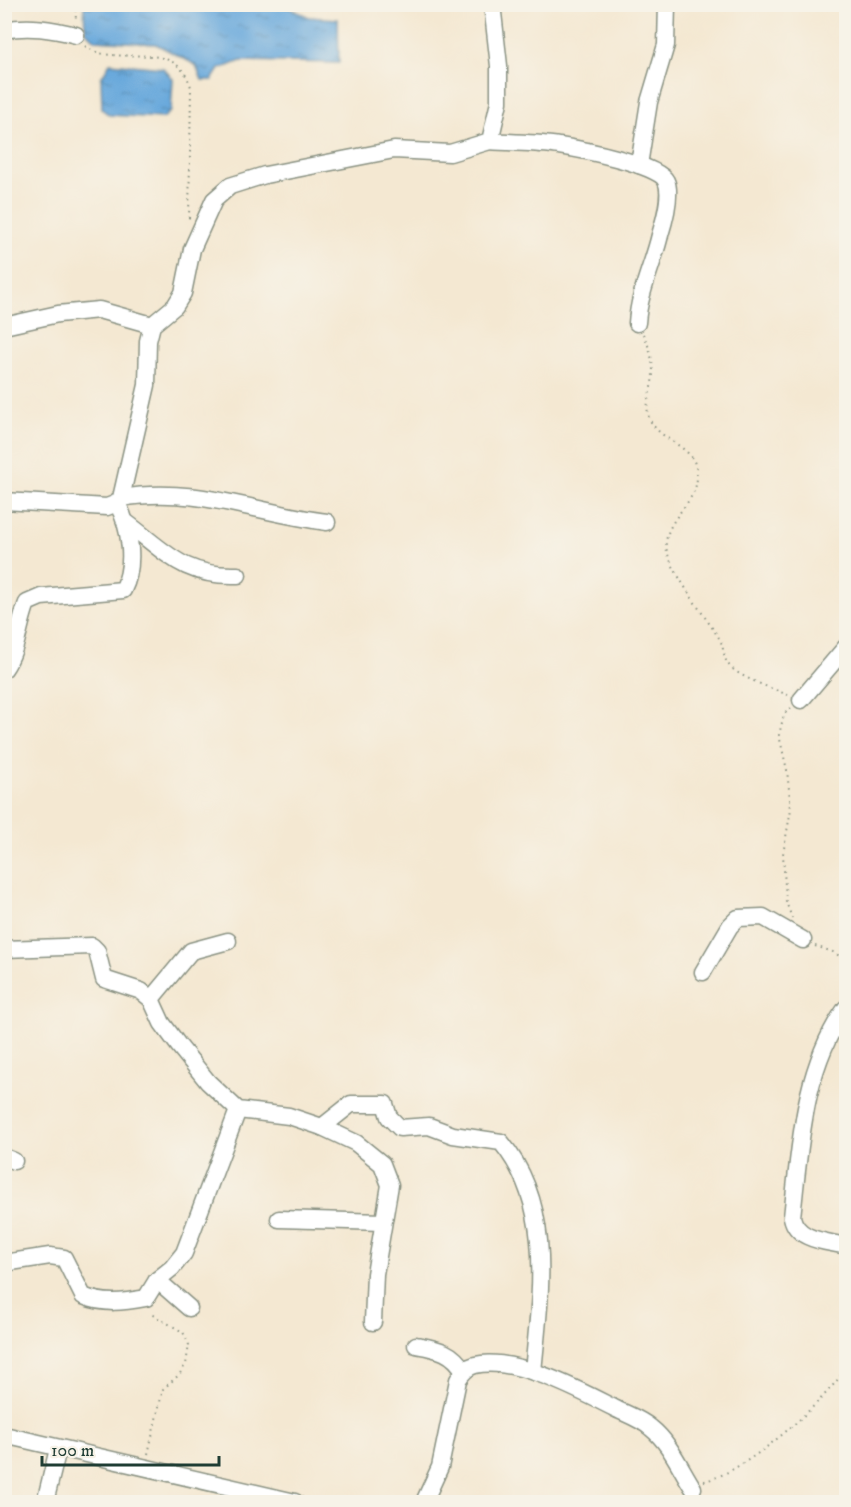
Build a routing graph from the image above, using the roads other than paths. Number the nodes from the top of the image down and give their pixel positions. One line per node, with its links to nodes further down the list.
1 (492, 4): 5 (street)
2 (667, 4): 6 (street)
3 (4, 30): 4 (street)
4 (76, 35)
5 (490, 141): 6 (street); 8 (street)
6 (639, 165): 7 (street)
7 (638, 323)
8 (152, 325): 9 (street); 11 (street)
9 (4, 326)
10 (4, 501): 11 (street)
11 (119, 501): 12 (street); 13 (street)
12 (327, 522)
13 (127, 523): 14 (street); 16 (street)
14 (238, 575)
15 (846, 647): 17 (street)
16 (4, 669)
17 (801, 700)
18 (803, 940): 21 (street)
19 (228, 941): 22 (street)
20 (4, 950): 22 (street)
21 (704, 972)
22 (151, 999): 24 (street)
23 (846, 1008): 28 (street)
24 (238, 1110): 25 (street); 30 (street)
25 (322, 1127): 27 (street); 35 (street)
26 (279, 1219): 27 (street)
27 (383, 1222): 32 (street)
28 (846, 1245)
29 (4, 1263): 30 (street)
30 (157, 1280): 31 (street)
31 (189, 1308)
32 (373, 1322)
33 (416, 1345): 34 (street)
34 (464, 1371): 35 (street); 41 (street)
35 (533, 1371): 38 (street)
36 (4, 1435): 37 (street)
37 (58, 1449): 39 (street); 40 (street)
38 (693, 1488)
39 (45, 1503)
40 (295, 1503)
41 (424, 1503)

